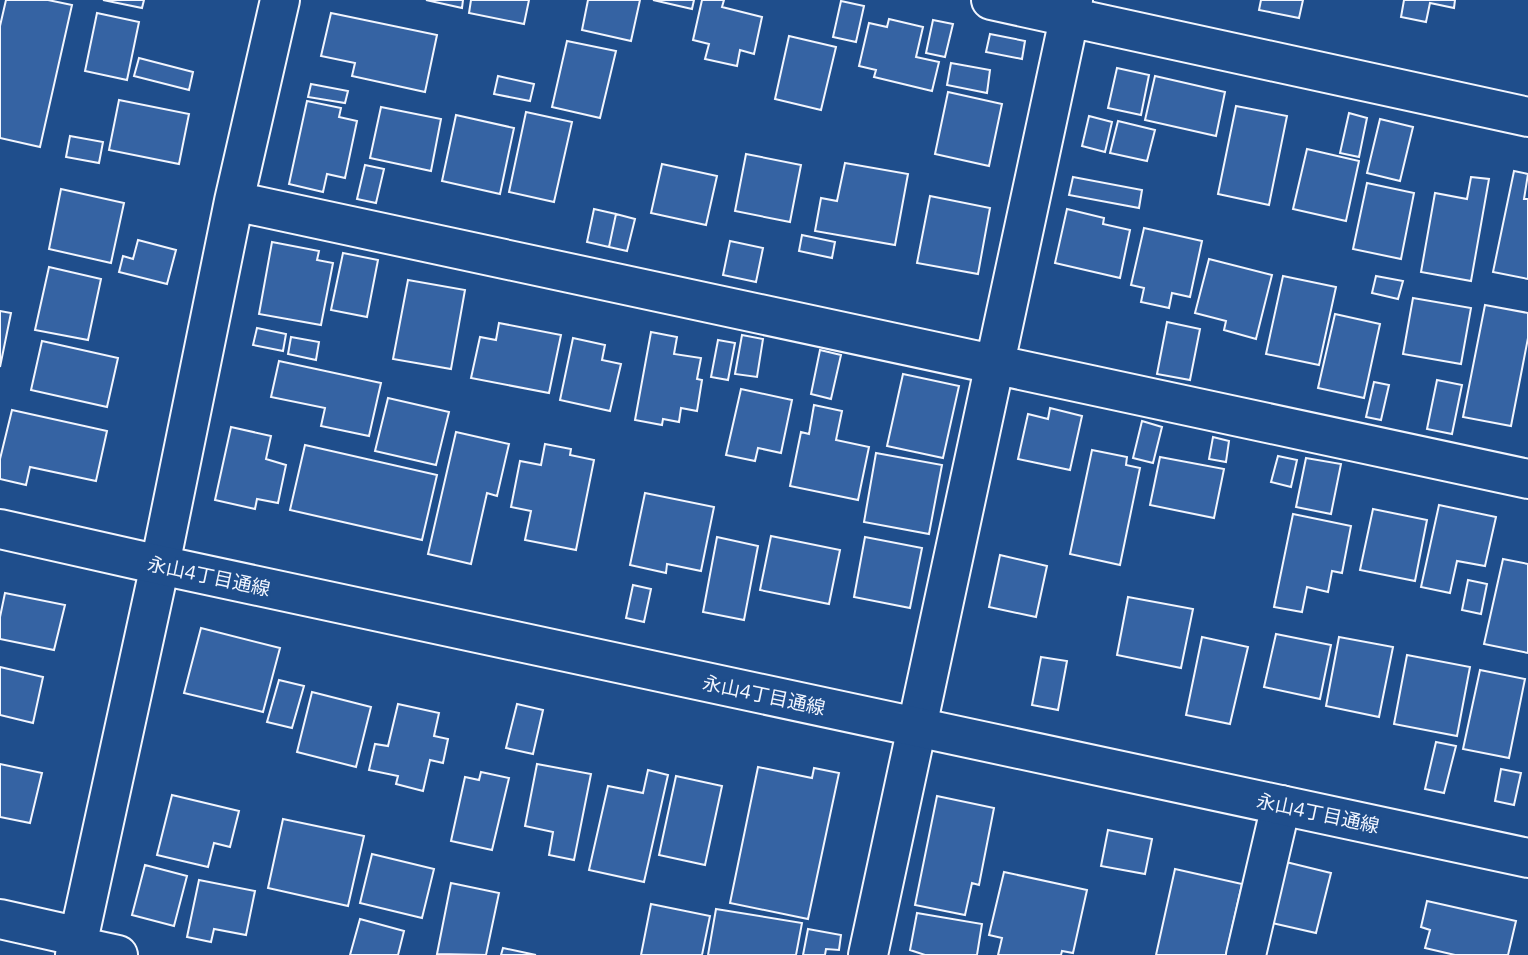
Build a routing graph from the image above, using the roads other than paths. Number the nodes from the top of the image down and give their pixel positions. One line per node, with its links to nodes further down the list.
1 (279, 0): 5 (street)
2 (991, 0): 3 (street)
3 (1071, 9): 4 (street); 6 (street)
4 (1528, 117)
5 (234, 201): 6 (street); 9 (street)
6 (995, 365): 7 (street); 10 (street)
7 (1528, 479)
8 (0, 529): 9 (street, 永山4丁目通線)
9 (160, 565): 10 (street, 永山4丁目通線); 14 (street)
10 (917, 727): 11 (street, 永山4丁目通線); 16 (street)
11 (1280, 805): 12 (street, 永山4丁目通線); 17 (street)
12 (1528, 858)
13 (0, 919): 14 (street)
14 (78, 946): 15 (street)
15 (118, 955)
16 (868, 955)
17 (1246, 955)

